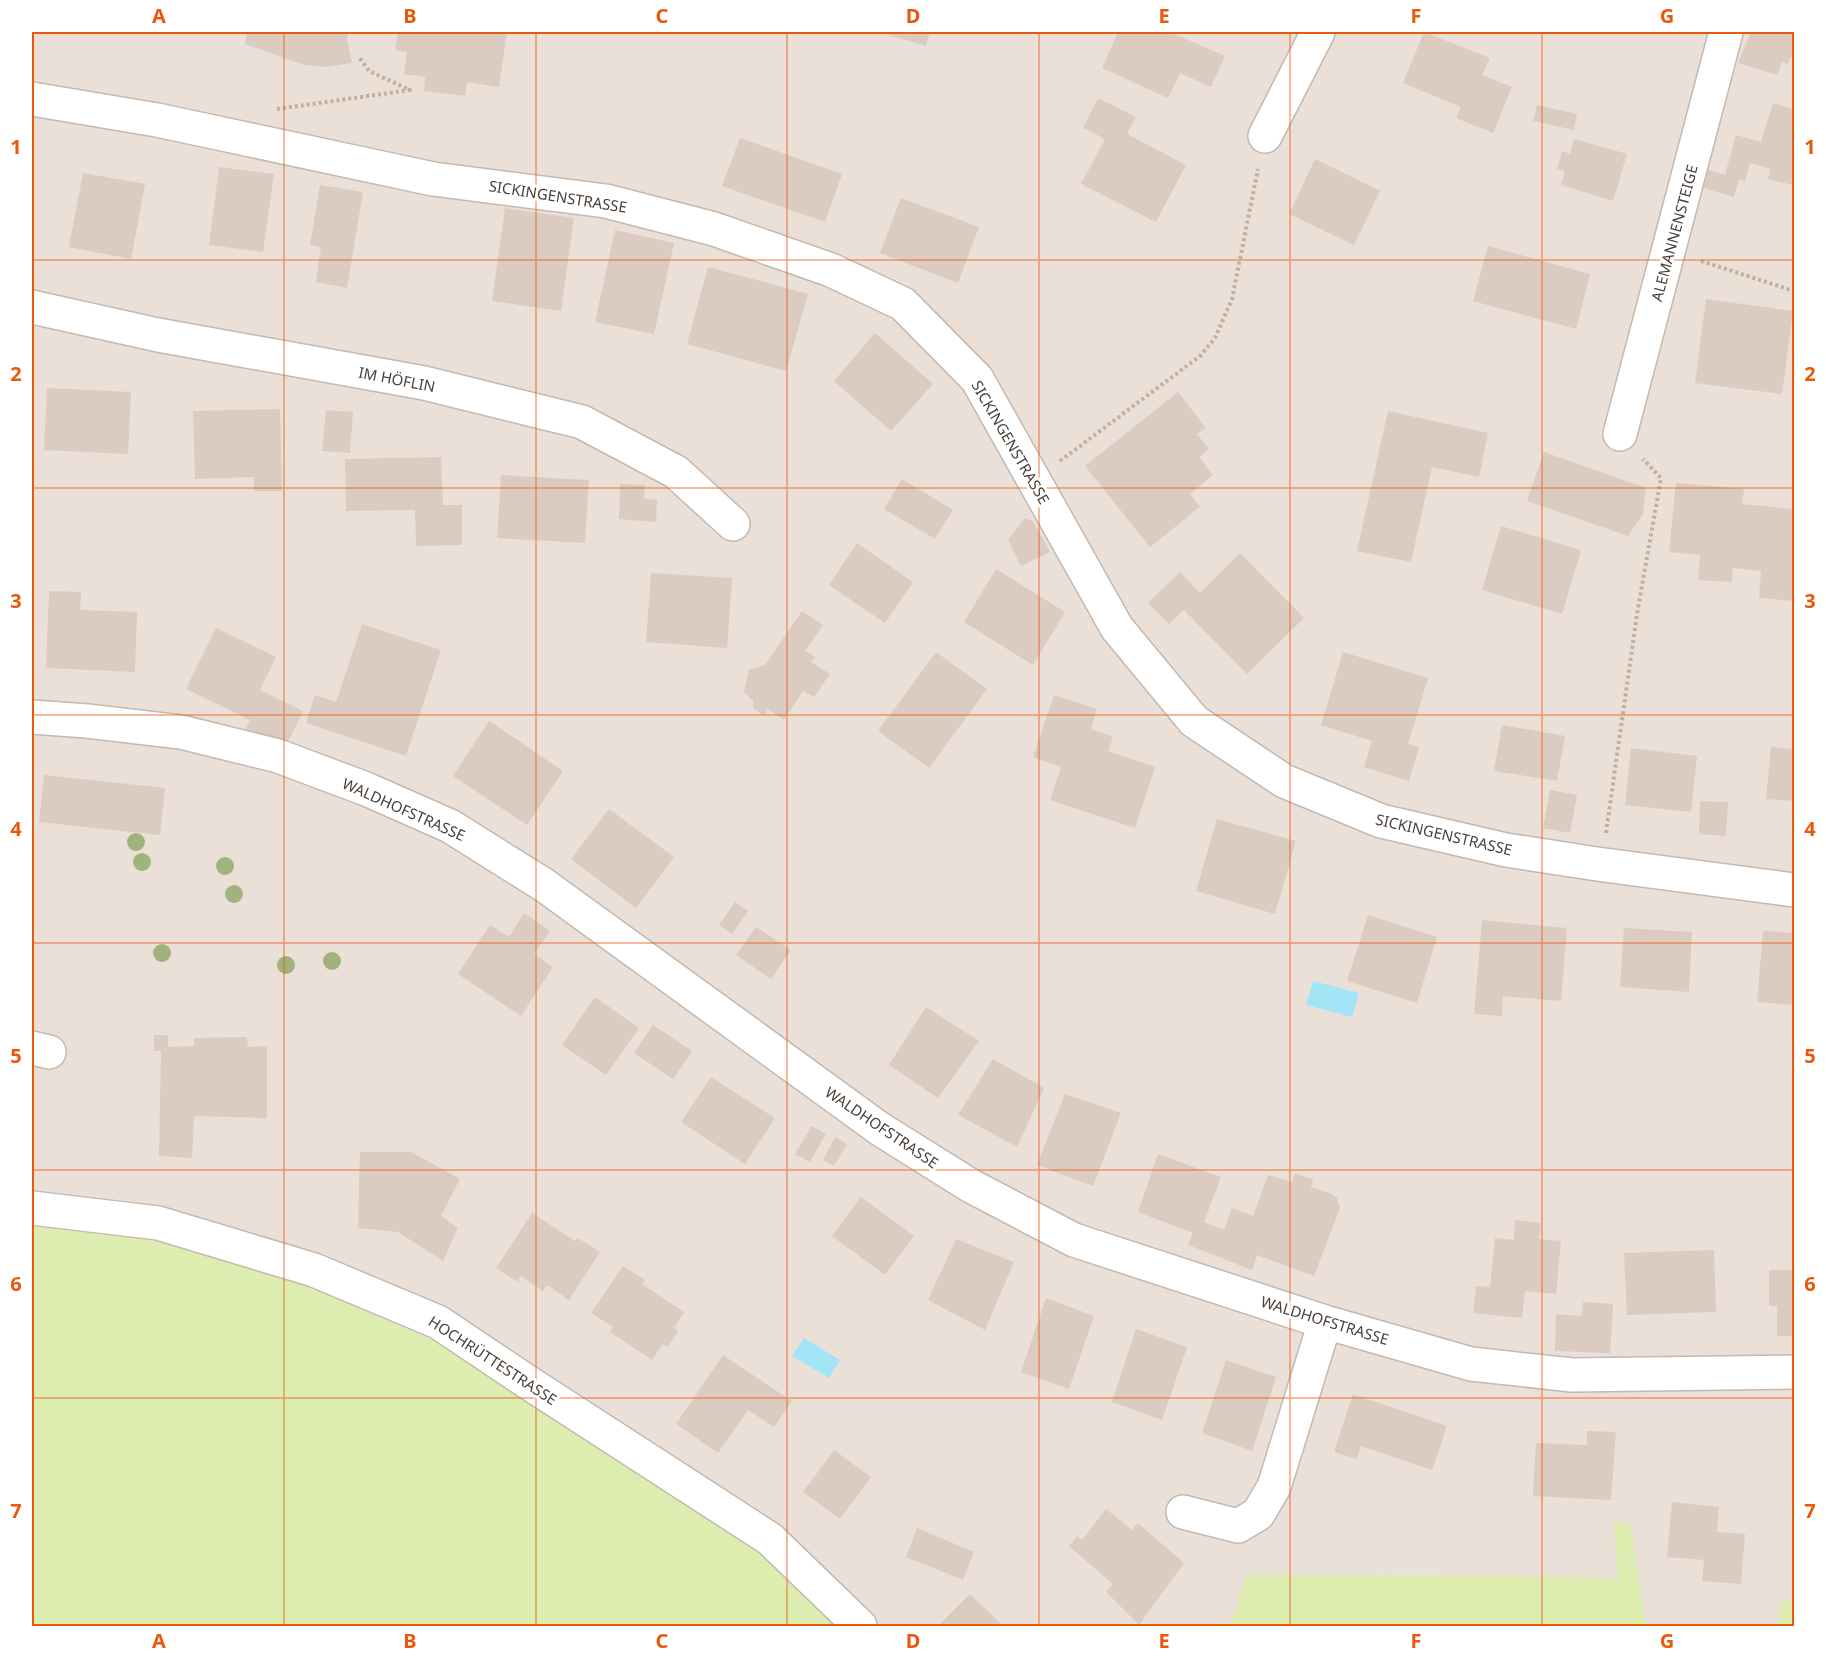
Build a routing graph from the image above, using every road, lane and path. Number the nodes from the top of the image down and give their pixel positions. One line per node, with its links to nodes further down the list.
1 (1318, 32): 6 (street)
2 (1726, 32): 7 (street, ALEMANNENSTEIGE)
3 (359, 57): 5 (path)
4 (32, 99): 16 (street, SICKINGENSTRASSE)
5 (268, 110)
6 (1264, 136): 11 (path)
7 (1670, 251): 8 (path); 10 (street, ALEMANNENSTEIGE)
8 (1794, 291)
9 (32, 307): 13 (street, IM HÖFLIN)
10 (1620, 434)
11 (1079, 447)
12 (1659, 488): 15 (path)
13 (733, 524)
14 (32, 717): 18 (street, WALDHOFSTRASSE)
15 (1606, 835)
16 (1794, 890)
17 (32, 1208): 21 (street, HOCHRÜTTESTRASSE)
18 (1325, 1322): 19 (street, WALDHOFSTRASSE); 20 (street)
19 (1794, 1372)
20 (1183, 1512)
21 (860, 1626)

